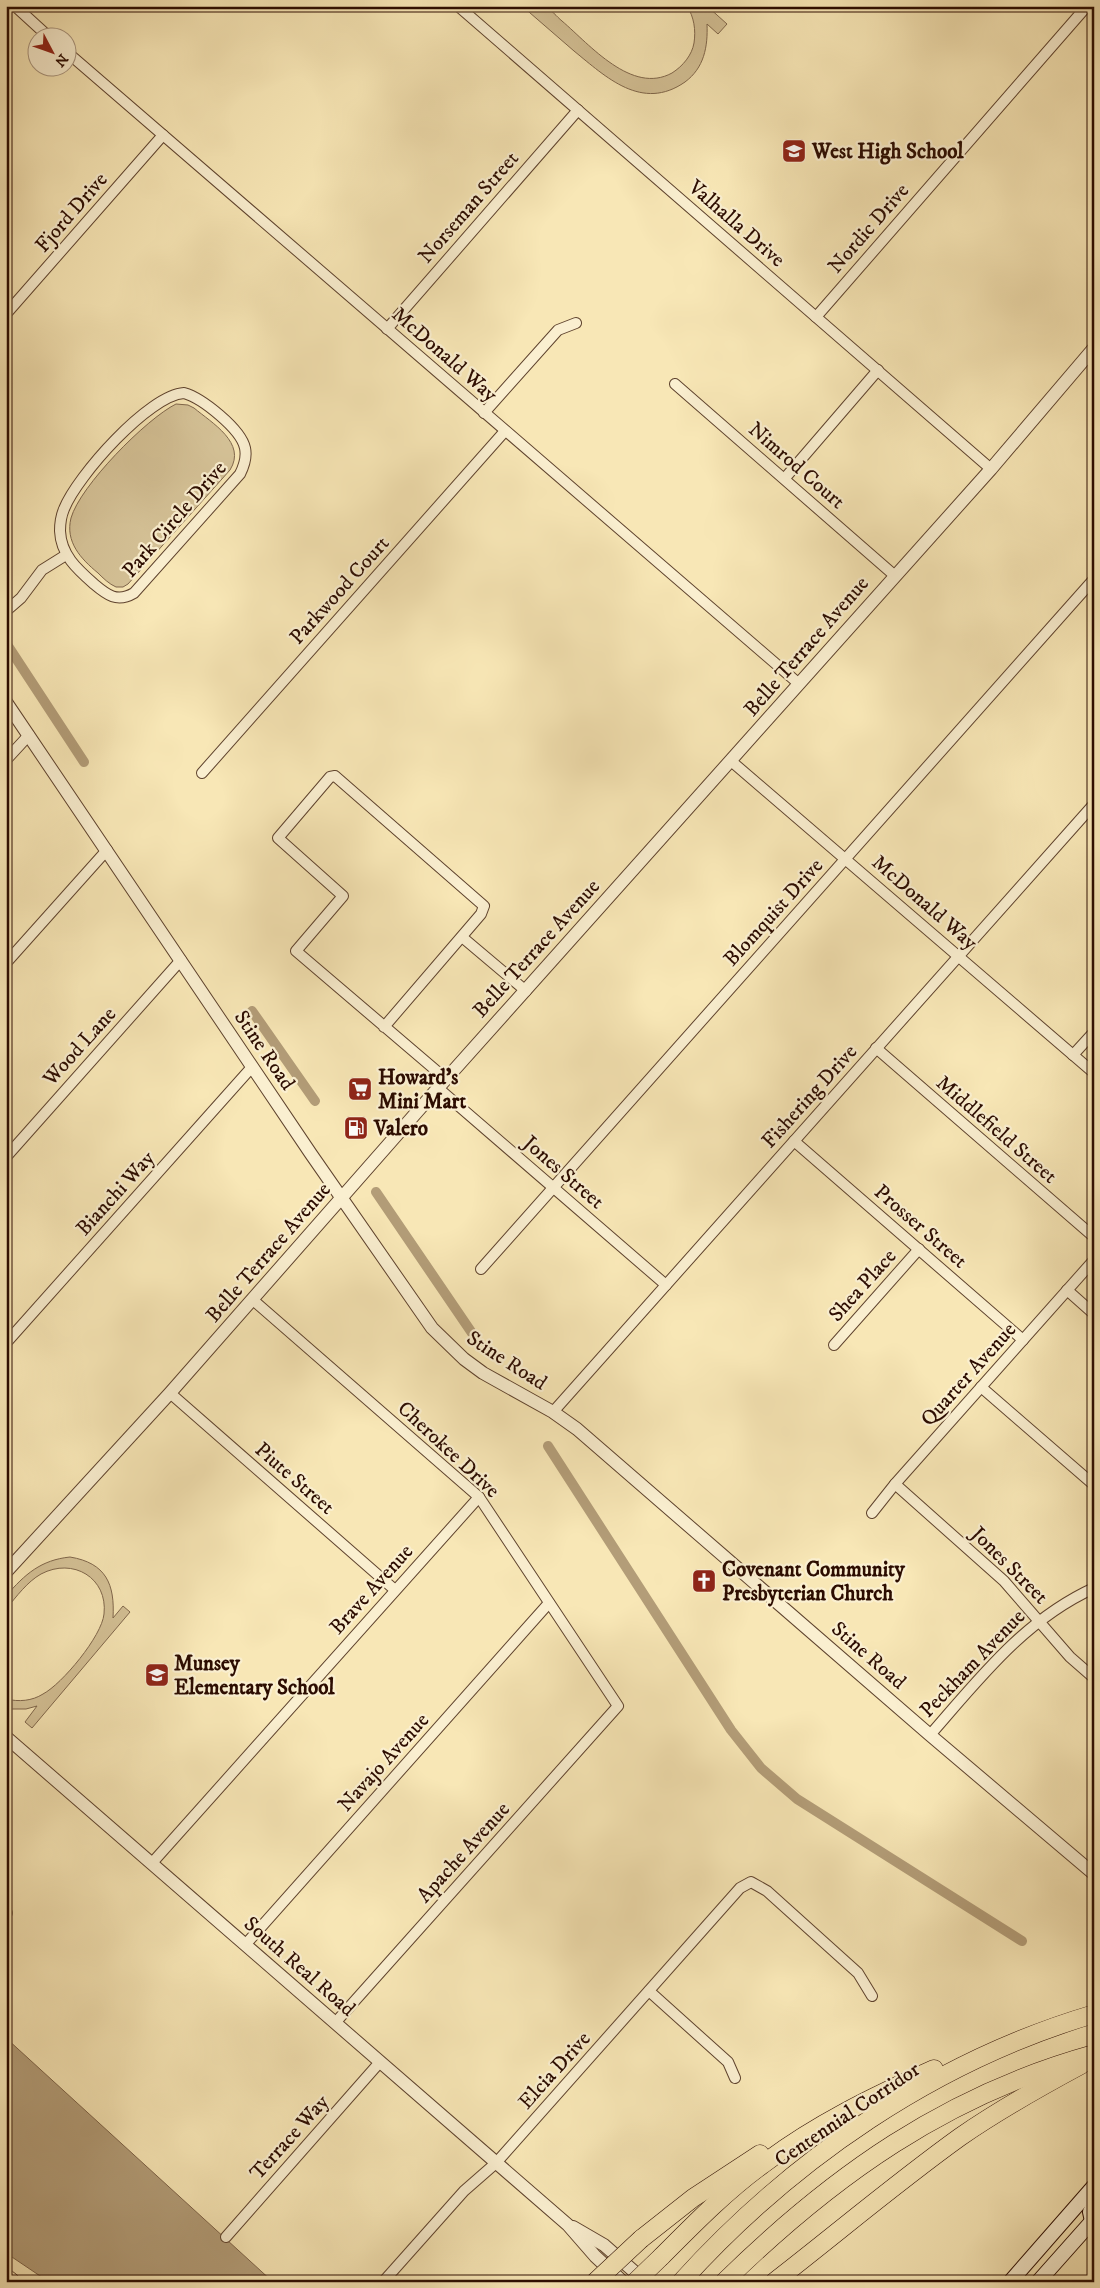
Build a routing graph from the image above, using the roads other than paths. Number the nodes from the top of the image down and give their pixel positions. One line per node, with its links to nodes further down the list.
1 (14, 6): 4 (street)
2 (458, 6): 6 (street, Valhalla Drive)
3 (1087, 6): 9 (street, Nordic Drive)
4 (39, 28)
5 (78, 62): 7 (street, McDonald Way)
6 (578, 110): 9 (street, Valhalla Drive); 11 (street, Norseman Street)
7 (163, 135): 8 (street, Fjord Drive); 11 (street, McDonald Way)
8 (6, 314)
9 (816, 317): 13 (street, Valhalla Drive)
10 (576, 324): 15 (street)
11 (388, 329): 15 (street, McDonald Way)
12 (1094, 348): 17 (street, Belle Terrace Avenue)
13 (878, 370): 17 (street, Valhalla Drive); 18 (street)
14 (675, 384): 18 (street, Nimrod Court)
15 (484, 413): 16 (street, McDonald Way)
16 (505, 431): 23 (street, McDonald Way); 28 (street, Parkwood Court)
17 (991, 469): 20 (street, Belle Terrace Avenue)
18 (784, 478): 20 (street, Nimrod Court)
19 (66, 555): 19 (street, Park Circle Drive); 22 (street)
20 (894, 575): 23 (street, Belle Terrace Avenue)
21 (1094, 579): 31 (street, Blomquist Drive)
22 (6, 611)
23 (798, 683): 27 (street, Belle Terrace Avenue)
24 (6, 702): 25 (street, Stine Road)
25 (28, 735): 26 (street); 30 (street, Stine Road)
26 (6, 760)
27 (731, 761): 31 (street, McDonald Way); 36 (street, Belle Terrace Avenue)
28 (202, 773)
29 (1094, 804): 33 (street, Fishering Drive)
30 (107, 850): 34 (street, Stine Road); 35 (street)
31 (846, 858): 33 (street, McDonald Way); 46 (street, Blomquist Drive)
32 (462, 937): 36 (street); 37 (street); 37 (street, Jones Street)
33 (959, 956): 39 (street, Fishering Drive); 40 (street, McDonald Way)
34 (180, 960): 41 (street, Stine Road); 45 (street, Wood Lane)
35 (6, 963)
36 (526, 991): 43 (street, Belle Terrace Avenue)
37 (384, 1027): 43 (street, Jones Street)
38 (1094, 1032): 40 (street)
39 (876, 1048): 44 (street, Fishering Drive); 48 (street, Middlefield Street)
40 (1073, 1055): 42 (street, McDonald Way)
41 (252, 1067): 47 (street, Stine Road); 57 (street, Bianchi Way)
42 (1094, 1073)
43 (442, 1083): 46 (street, Jones Street); 47 (street, Belle Terrace Avenue)
44 (794, 1141): 49 (street, Prosser Street); 52 (street, Fishering Drive)
45 (6, 1157)
46 (553, 1187): 51 (street, Blomquist Drive); 52 (street, Jones Street)
47 (342, 1198): 54 (street, Belle Terrace Avenue); 61 (street, Stine Road)
48 (1094, 1237)
49 (919, 1249): 56 (street, Prosser Street); 58 (street, Shea Place)
50 (1094, 1260): 53 (street, Quarter Avenue)
51 (481, 1269)
52 (666, 1285): 61 (street, Fishering Drive)
53 (1067, 1290): 55 (street); 56 (street, Quarter Avenue)
54 (253, 1300): 60 (street, Belle Terrace Avenue); 64 (street, Cherokee Drive)
55 (1094, 1314)
56 (1023, 1340): 59 (street, Quarter Avenue)
57 (6, 1343)
58 (834, 1346)
59 (981, 1388): 62 (street, Quarter Avenue); 63 (street)
60 (170, 1393): 66 (street, Belle Terrace Avenue); 68 (street, Piute Street)
61 (553, 1412): 73 (street, Stine Road)
62 (895, 1484): 65 (street, Quarter Avenue); 70 (street, Jones Street)
63 (1094, 1485)
64 (479, 1497): 68 (street, Brave Avenue); 69 (street, Cherokee Drive)
65 (872, 1513)
66 (6, 1572)
67 (1094, 1588): 70 (street, Peckham Avenue)
68 (395, 1590): 75 (street, Brave Avenue)
69 (549, 1603): 72 (street, Cherokee Drive); 77 (street, Navajo Avenue)
70 (1038, 1621): 71 (street, Jones Street); 73 (street, Peckham Avenue)
71 (1094, 1678)
72 (618, 1706): 81 (street, Apache Avenue)
73 (930, 1735): 76 (street, Stine Road)
74 (6, 1737): 75 (street, South Real Road)
75 (152, 1864): 77 (street, South Real Road)
76 (1094, 1874)
77 (245, 1945): 81 (street, South Real Road)
78 (649, 1991): 79 (street, Elcia Drive); 86 (street); 88 (street, Elcia Drive)
79 (872, 1996)
80 (1094, 2014): 82 (highway, Centennial Corridor)
81 (335, 2023): 85 (street, South Real Road)
82 (1043, 2031): 87 (highway); 95 (highway, Centennial Corridor)
83 (1094, 2054): 102 (highway)
84 (1094, 2059): 103 (highway)
85 (380, 2062): 88 (street, South Real Road); 93 (street, Terrace Way)
86 (735, 2078)
87 (837, 2116): 98 (highway, bridge); 100 (highway, bridge)
88 (496, 2163): 92 (street, South Real Road); 97 (street, Elcia Drive)
89 (1094, 2186): 104 (main road)
90 (1094, 2204): 91 (main road)
91 (1093, 2221): 105 (main road)
92 (568, 2225): 99 (street, South Real Road); 101 (street, South Real Road)
93 (226, 2237)
94 (6, 2278): 96 (highway)
95 (683, 2280)
96 (11, 2282)
97 (383, 2282)
98 (595, 2282)
99 (623, 2282)
100 (635, 2282)
101 (646, 2282)
102 (724, 2282)
103 (774, 2282)
104 (1010, 2282)
105 (1038, 2282)

